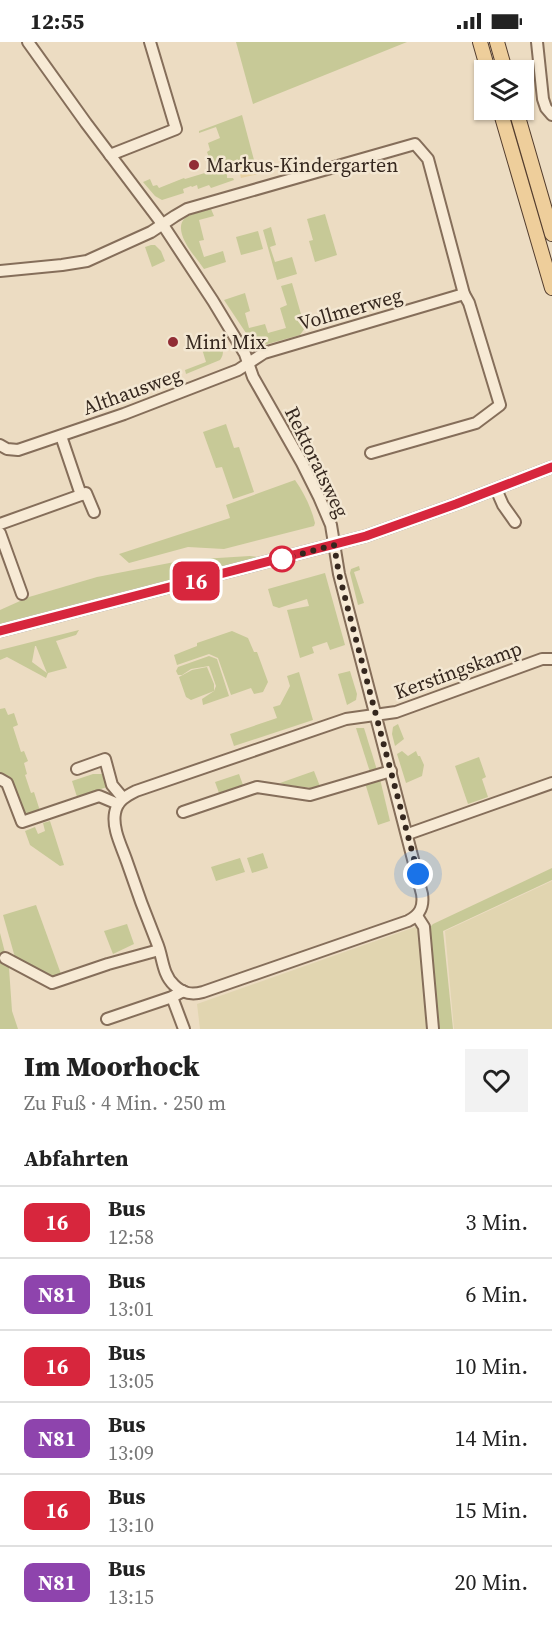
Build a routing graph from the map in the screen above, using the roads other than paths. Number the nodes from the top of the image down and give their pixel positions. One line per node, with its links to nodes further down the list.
1 (28, 42): 11 (street, Rektoratsweg)
2 (150, 42): 11 (street)
3 (480, 42): 6 (main road)
4 (496, 42): 7 (main road)
5 (537, 42): 8 (street)
6 (485, 60)
7 (502, 60)
8 (552, 115)
9 (503, 120): 15 (main road)
10 (519, 120): 13 (main road)
11 (110, 155): 12 (street, Rektoratsweg)
12 (163, 225): 14 (street); 16 (street); 17 (street, Rektoratsweg)
13 (552, 234)
14 (0, 271)
15 (552, 288)
16 (464, 294): 17 (street, Vollmerweg); 20 (street)
17 (248, 363): 18 (street, Althausweg); 29 (street, Rektoratsweg)
18 (61, 436): 19 (street, Althausweg); 24 (street)
19 (3, 447): 21 (street, Althausweg)
20 (371, 453)
21 (0, 458)
22 (552, 467): 23 (street)
23 (496, 489): 26 (street); 29 (street)
24 (81, 495): 25 (street); 27 (street)
25 (94, 512)
26 (515, 522)
27 (0, 524)
28 (0, 533): 30 (street)
29 (334, 545): 31 (street); 33 (street, Rektoratsweg)
30 (22, 594)
31 (0, 631)
32 (552, 659): 33 (street, Kerstingskamp)
33 (376, 716): 35 (street, Rektoratsweg); 38 (street, Kerstingskamp)
34 (77, 769): 38 (street)
35 (391, 771): 39 (street); 40 (street, Rektoratsweg)
36 (0, 779): 38 (street)
37 (552, 783): 40 (street)
38 (121, 801): 42 (street)
39 (183, 812)
40 (408, 834): 41 (street, Rektoratsweg)
41 (417, 916): 44 (street); 47 (street, Rektoratsweg)
42 (159, 950): 43 (street); 44 (street)
43 (5, 958)
44 (177, 994): 45 (street); 46 (street)
45 (107, 1019)
46 (184, 1029)
47 (434, 1029)

